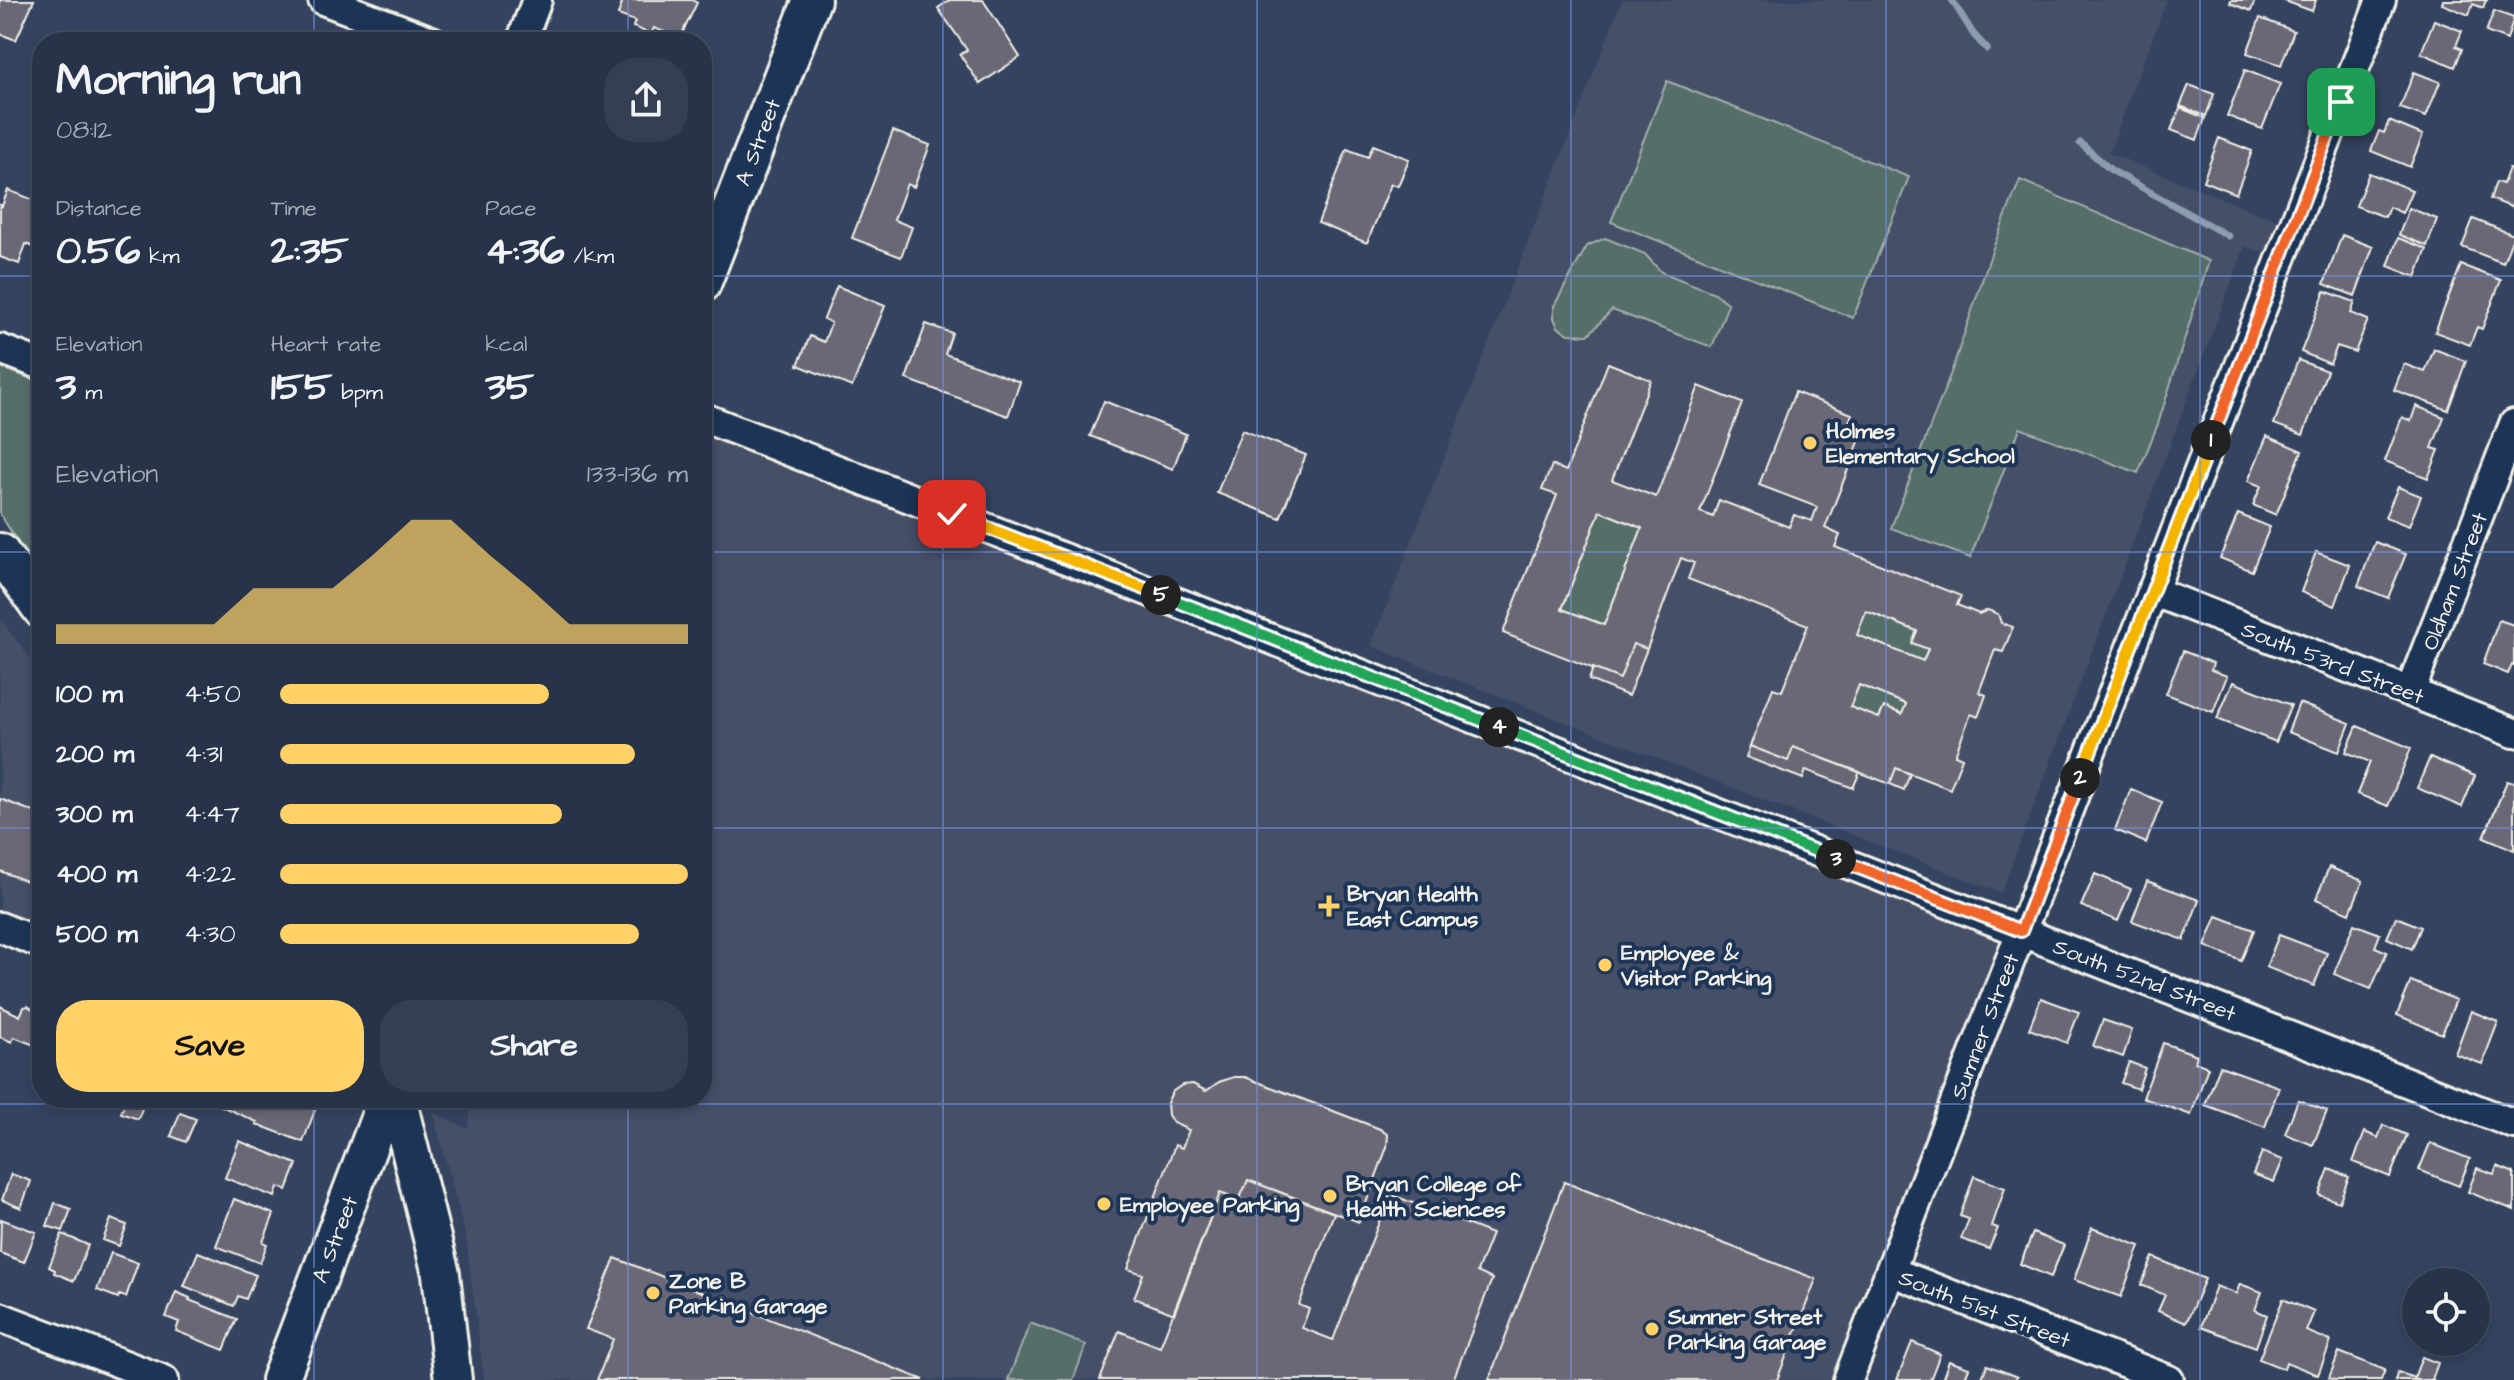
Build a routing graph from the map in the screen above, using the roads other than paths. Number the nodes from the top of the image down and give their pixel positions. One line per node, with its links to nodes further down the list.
1 (323, 0): 5 (street)
2 (537, 0): 6 (street)
3 (812, 0): 7 (main road, A Street)
4 (2381, 0): 13 (street, Sumner Street)
5 (408, 32)
6 (525, 32)
7 (712, 258)
8 (0, 349): 9 (street)
9 (32, 361)
10 (712, 421): 18 (street, South 52nd Street)
11 (2514, 424): 15 (street, Oldham Street)
12 (0, 552): 14 (main road)
13 (2152, 591): 15 (street, South 53rd Street); 18 (street, Sumner Street)
14 (32, 596)
15 (2410, 692): 16 (street, South 53rd Street)
16 (2514, 733)
17 (0, 927): 19 (street)
18 (2021, 931): 22 (street, South 52nd Street); 23 (street, Sumner Street)
19 (32, 940)
20 (383, 1108): 26 (main road, A Street)
21 (400, 1108): 27 (main road)
22 (2514, 1124)
23 (1890, 1271): 28 (street, Sumner Street); 29 (street, South 51st Street)
24 (0, 1317): 25 (street)
25 (164, 1380)
26 (280, 1380)
27 (453, 1380)
28 (1848, 1380)
29 (2169, 1380)

